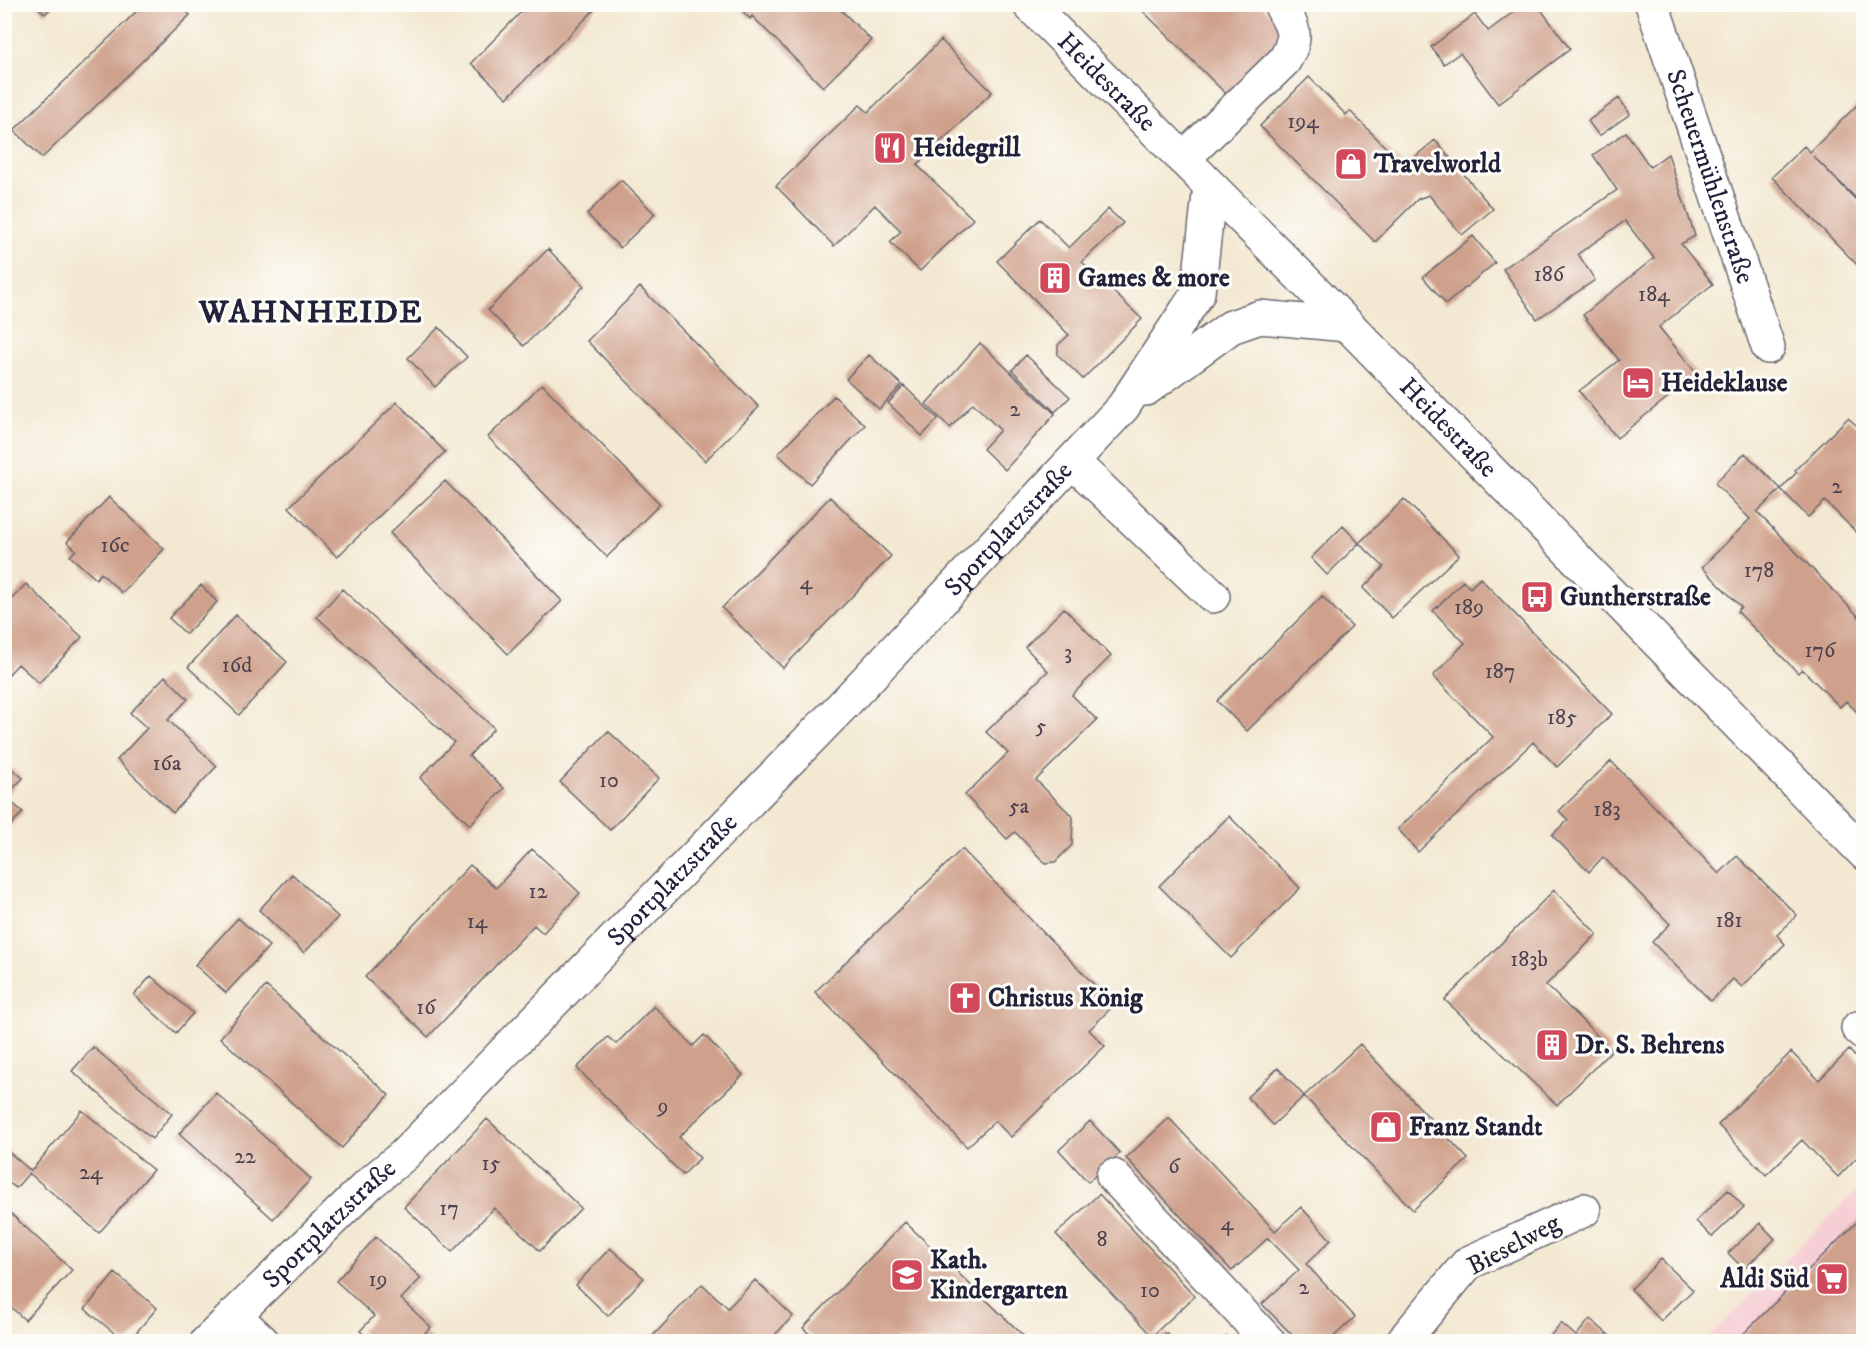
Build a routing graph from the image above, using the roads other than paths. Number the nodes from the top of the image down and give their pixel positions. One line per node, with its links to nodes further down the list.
1 (1029, 4): 4 (main road, Heidestraße)
2 (1652, 4): 7 (main road, Scheuermühlenstraße)
3 (1282, 8): 4 (main road)
4 (1183, 159): 5 (main road, Heidestraße)
5 (1209, 186): 6 (main road, Heidestraße); 8 (main road)
6 (1347, 325): 8 (main road); 11 (main road, Heidestraße)
7 (1768, 347)
8 (1123, 407): 9 (main road, Sportplatzstraße)
9 (1073, 462): 10 (main road); 14 (main road, Sportplatzstraße)
10 (1213, 596)
11 (1863, 853)
12 (1113, 1176): 17 (main road)
13 (1584, 1210): 18 (main road, Bieselweg)
14 (234, 1315): 15 (main road, Sportplatzstraße); 16 (main road)
15 (207, 1341)
16 (263, 1341)
17 (1269, 1341)
18 (1402, 1341)

